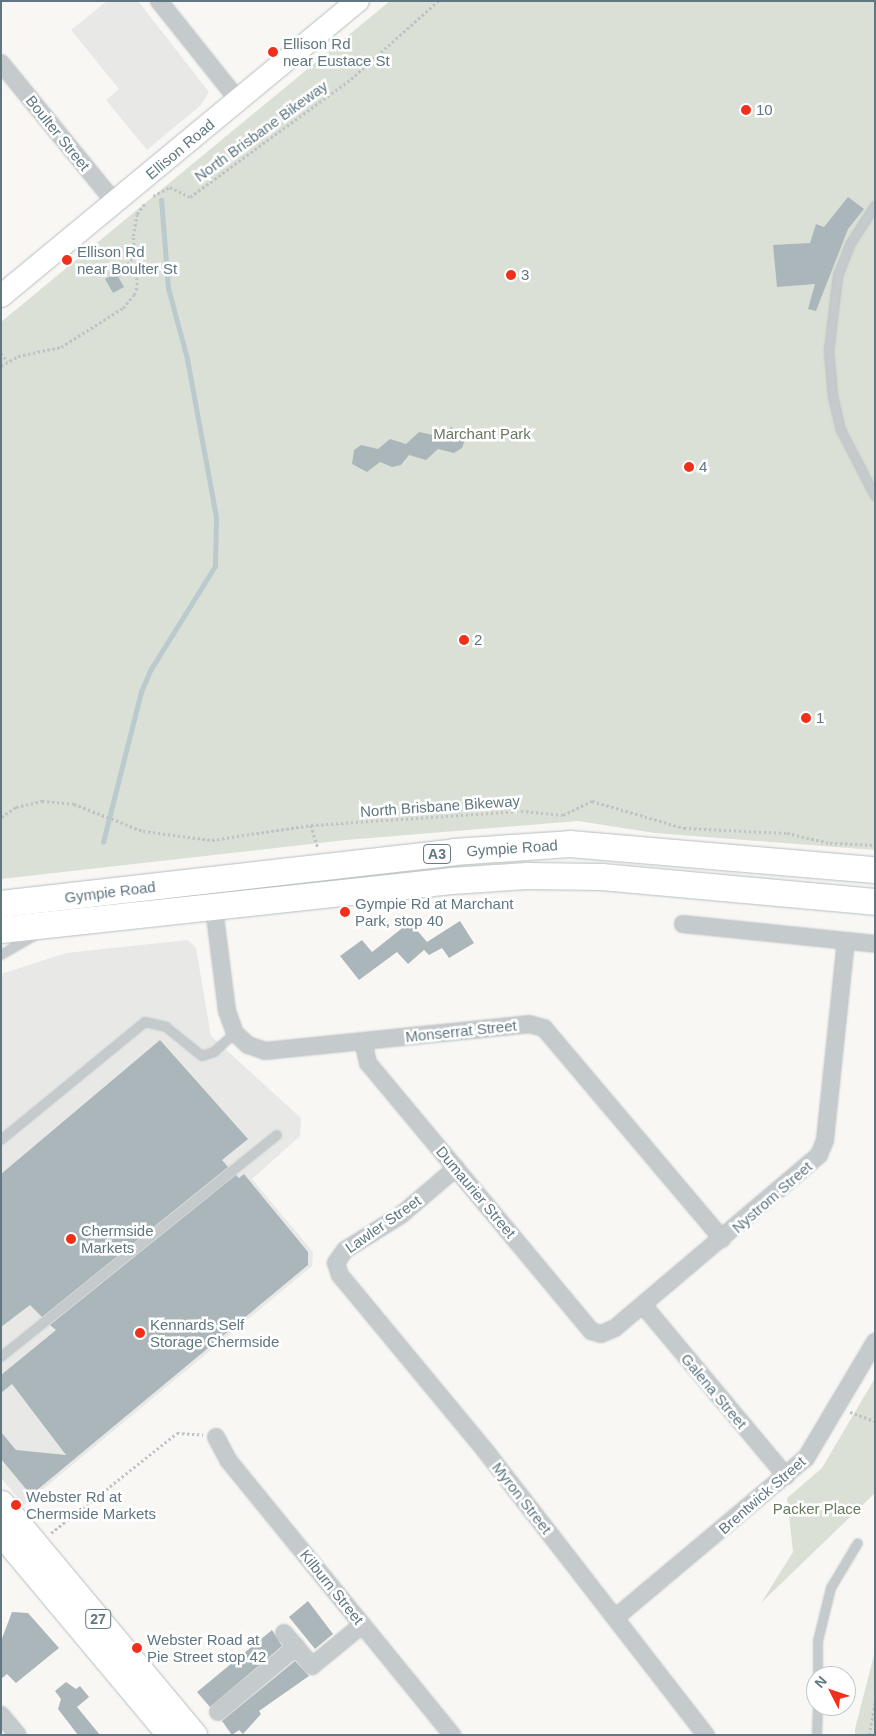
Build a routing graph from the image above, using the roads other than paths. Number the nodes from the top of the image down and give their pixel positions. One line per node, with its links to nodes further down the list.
1 (160, 1): 4 (street)
2 (358, 1): 4 (main road, Ellison Road)
3 (1, 63): 5 (street, Boulter Street)
4 (238, 100): 5 (main road, Ellison Road)
5 (115, 203): 7 (main road, Ellison Road)
6 (875, 206): 8 (lane)
7 (1, 296)
8 (875, 496)
9 (875, 870): 11 (highway, Gympie Road / A3)
10 (875, 902): 12 (highway, Gympie Road / A3)
11 (1, 904)
12 (214, 908): 13 (highway, Gympie Road / A3); 19 (street)
13 (56, 924): 15 (highway, Gympie Road / A3); 18 (lane)
14 (683, 924): 16 (street)
15 (1, 930)
16 (846, 941): 17 (street); 24 (street, Nystrom Street)
17 (875, 944)
18 (1, 955)
19 (235, 1033): 20 (street, Monserrat Street); 22 (lane)
20 (363, 1041): 23 (street, Dumaurier Street); 24 (street, Monserrat Street)
21 (277, 1135): 29 (lane)
22 (1, 1140)
23 (456, 1168): 25 (street, Lawler Street); 27 (street, Dumaurier Street)
24 (722, 1239): 26 (street, Nystrom Street)
25 (336, 1263): 35 (street, Myron Street)
26 (643, 1305): 27 (street, Nystrom Street); 31 (street, Galena Street)
27 (601, 1334)
28 (875, 1342): 31 (street, Brentwick Street)
29 (1, 1356)
30 (216, 1437): 36 (street, Kilburn Street)
31 (786, 1476): 35 (street, Brentwick Street)
32 (1, 1503): 45 (main road, 27)
33 (1, 1533): 44 (main road, 27)
34 (858, 1543): 39 (lane)
35 (615, 1618): 47 (street, Myron Street)
36 (362, 1624): 38 (street); 46 (street, Kilburn Street)
37 (284, 1633): 38 (street)
38 (296, 1647): 40 (street)
39 (818, 1666)
40 (218, 1712)
41 (1, 1715): 43 (street)
42 (817, 1716): 48 (lane)
43 (18, 1735)
44 (170, 1735)
45 (194, 1735)
46 (452, 1735)
47 (706, 1735)
48 (816, 1735)

